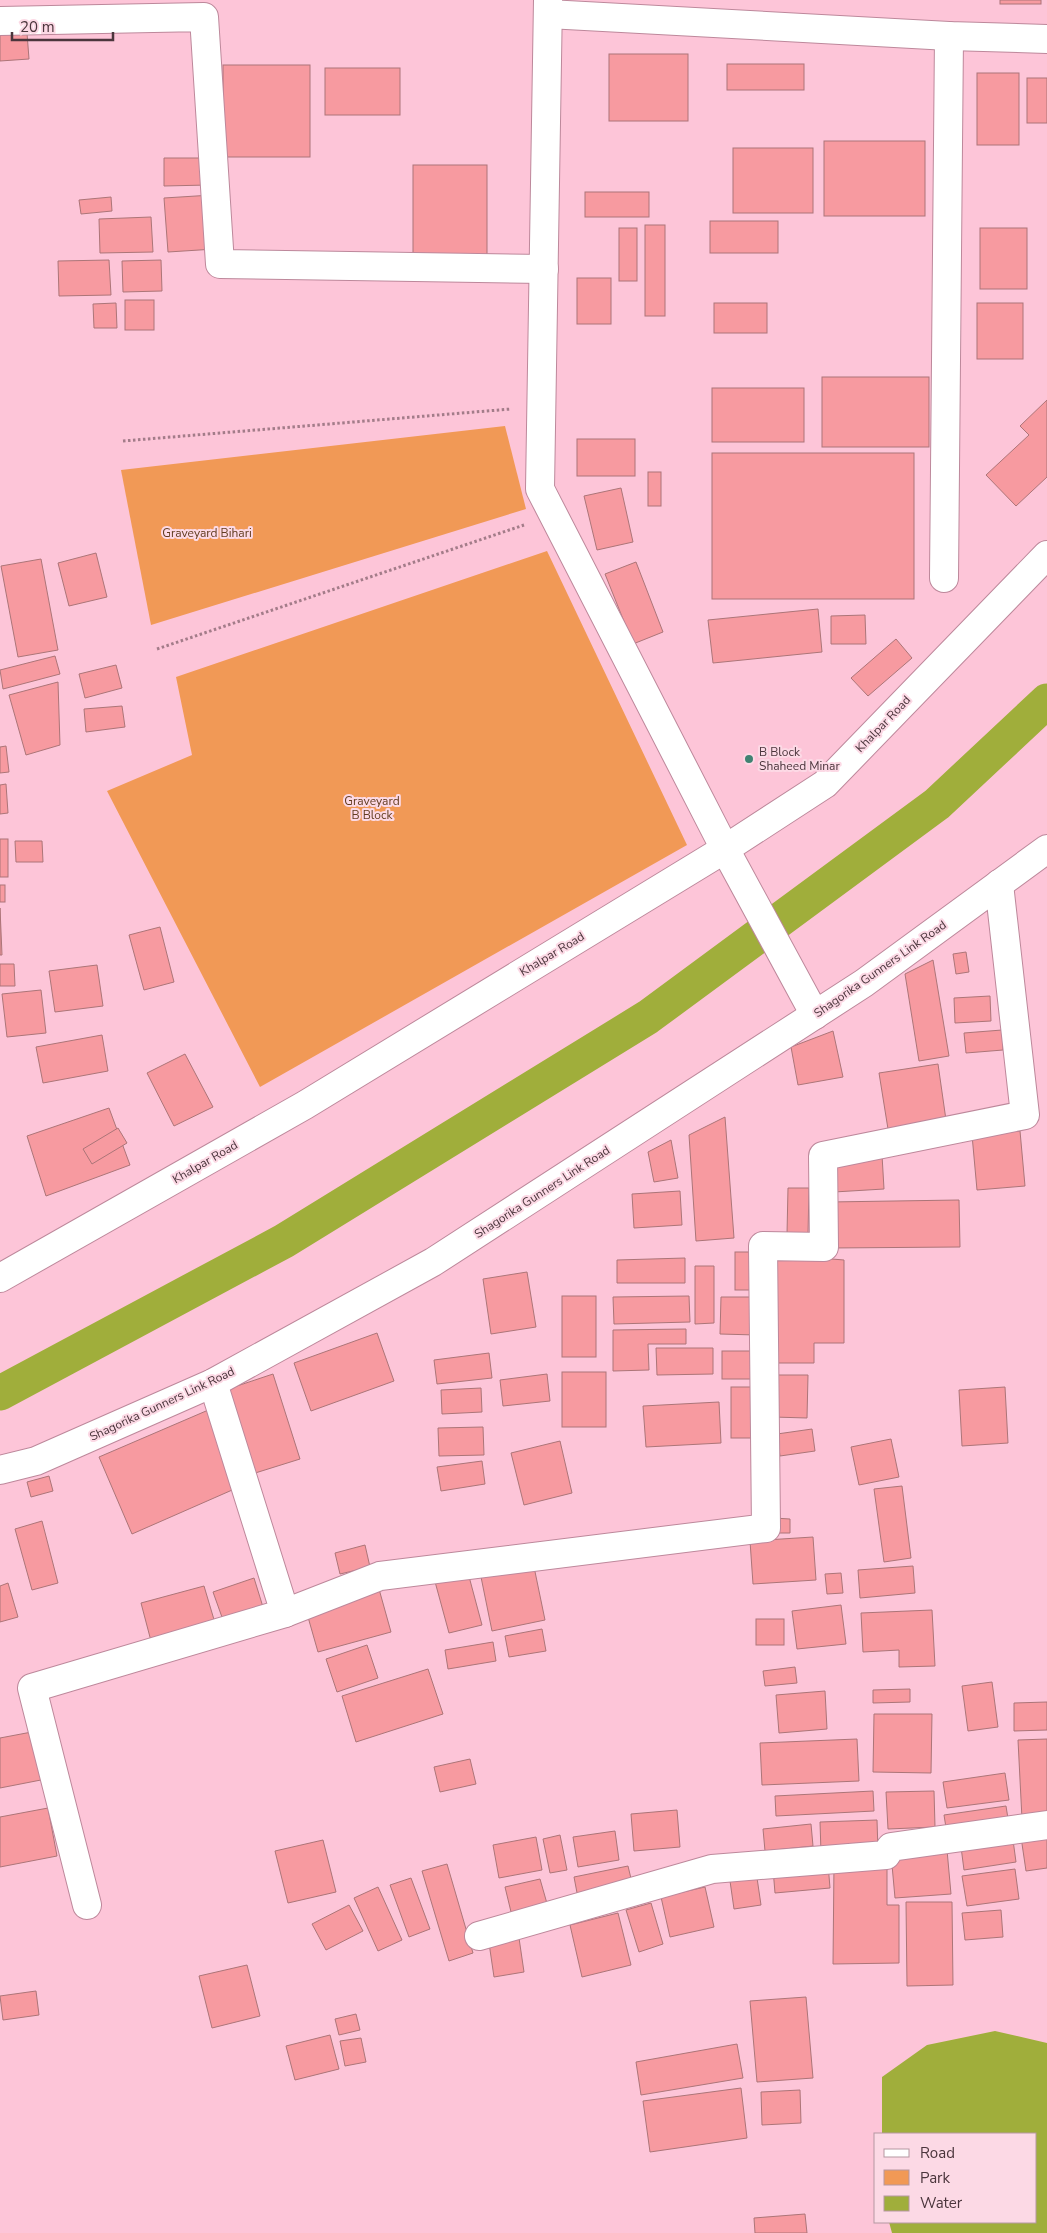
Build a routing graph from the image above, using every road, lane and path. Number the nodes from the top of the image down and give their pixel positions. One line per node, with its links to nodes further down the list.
1 (548, 7): 3 (street); 5 (street)
2 (0, 21): 5 (street)
3 (949, 36): 4 (street); 10 (street)
4 (1047, 39)
5 (544, 269): 6 (street)
6 (541, 407): 7 (path); 8 (street)
7 (123, 441)
8 (553, 516): 11 (path); 12 (street)
9 (1047, 555): 12 (street, Khalpar Road)
10 (944, 578)
11 (157, 649)
12 (725, 849): 15 (street); 16 (street, Khalpar Road)
13 (1047, 849): 14 (street, Shagorika Gunners Link Road)
14 (999, 884): 15 (street, Shagorika Gunners Link Road); 19 (street)
15 (815, 1015): 17 (street, Shagorika Gunners Link Road)
16 (0, 1278)
17 (213, 1383): 18 (street, Shagorika Gunners Link Road); 19 (street)
18 (0, 1470)
19 (285, 1613): 21 (street)
20 (1047, 1825): 22 (street)
21 (87, 1906)
22 (479, 1936)

